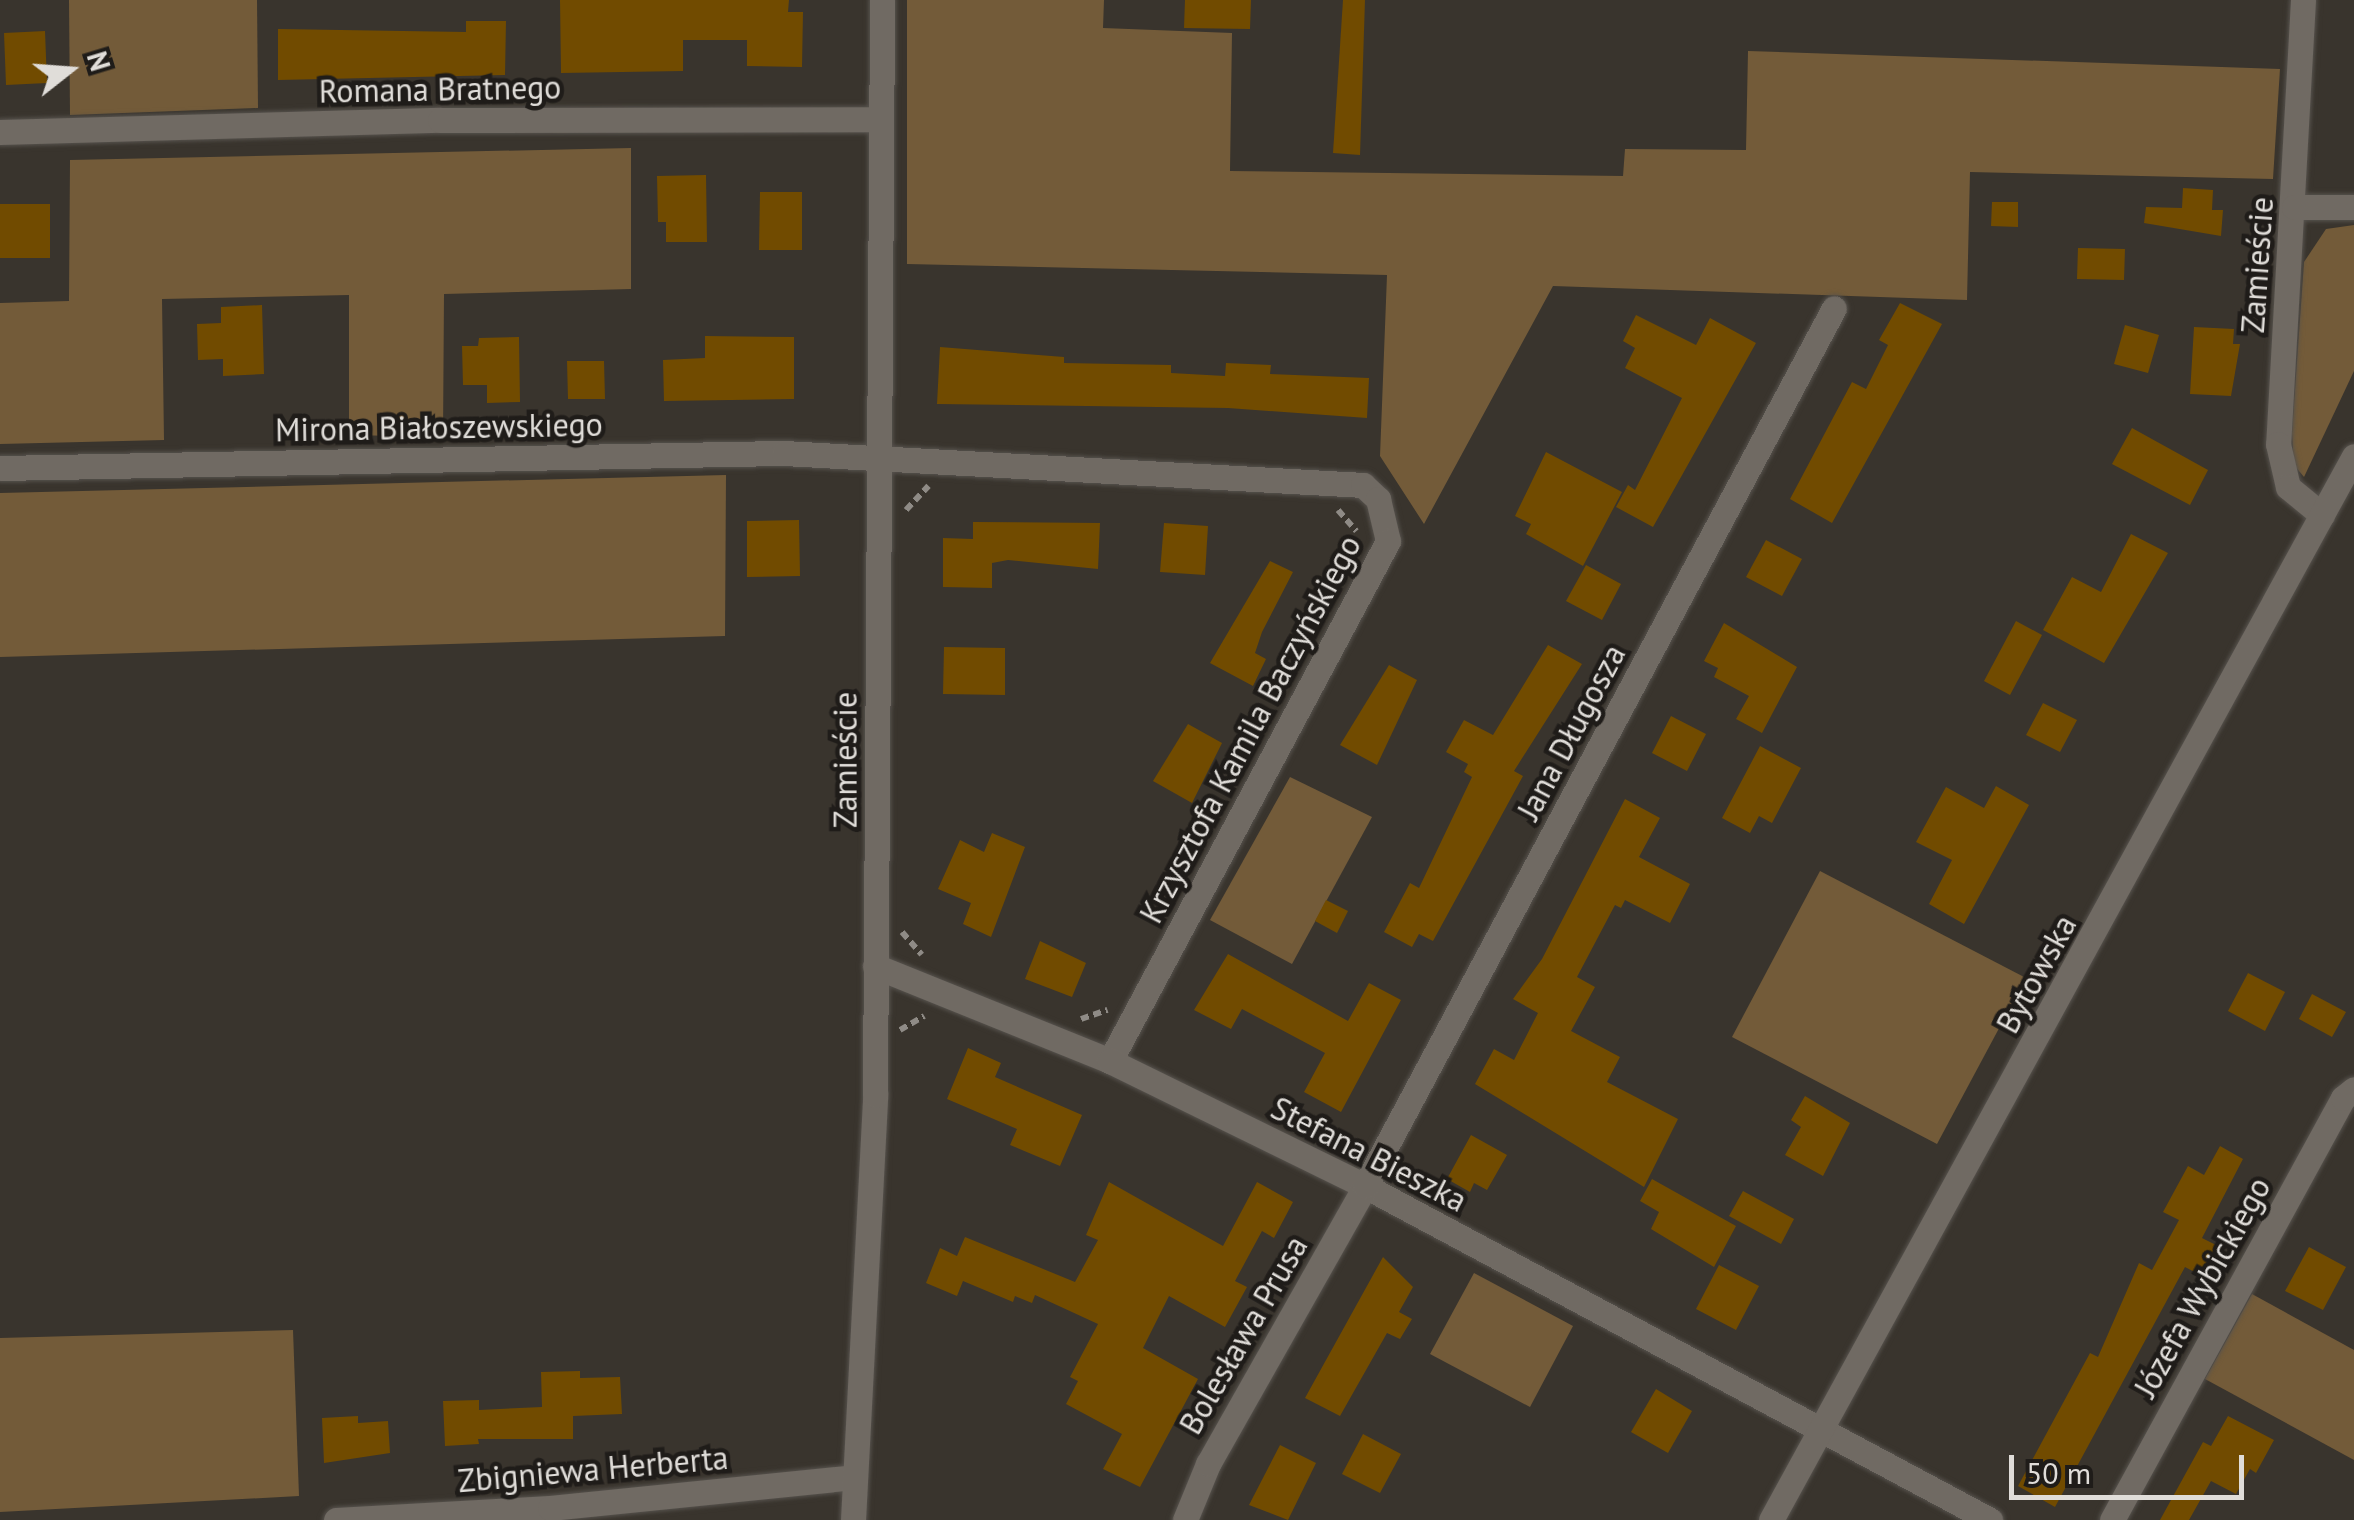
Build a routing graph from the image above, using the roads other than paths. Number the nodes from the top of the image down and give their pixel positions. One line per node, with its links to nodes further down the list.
1 (882, 0): 3 (street, Zamieście)
2 (2303, 0): 6 (street, Zamieście)
3 (881, 119): 4 (street, Romana Bratnego); 9 (street, Zamieście)
4 (0, 132)
5 (2354, 206): 6 (street)
6 (2294, 207): 11 (street, Zamieście)
7 (1834, 308): 15 (street, Jana Długosza)
8 (2354, 456): 11 (street, Bytowska)
9 (879, 462): 10 (street, Mirona Białoszewskiego); 12 (street, Zamieście); 13 (street, Krzysztofa Kamila Baczyńskiego)
10 (0, 468)
11 (2322, 516): 16 (street, Bytowska)
12 (875, 966): 13 (street, Stefana Bieszka); 17 (street, Zamieście)
13 (1110, 1061): 15 (street, Stefana Bieszka)
14 (2354, 1089): 23 (street, Józefa Wybickiego)
15 (1365, 1186): 16 (street, Stefana Bieszka); 20 (street, Bolesława Prusa)
16 (1820, 1427): 21 (street, Bytowska); 22 (street, Stefana Bieszka)
17 (854, 1477): 18 (street, Zbigniewa Herberta); 19 (street, Zamieście)
18 (336, 1520)
19 (853, 1520)
20 (1185, 1520)
21 (1771, 1520)
22 (1990, 1520)
23 (2112, 1520)

